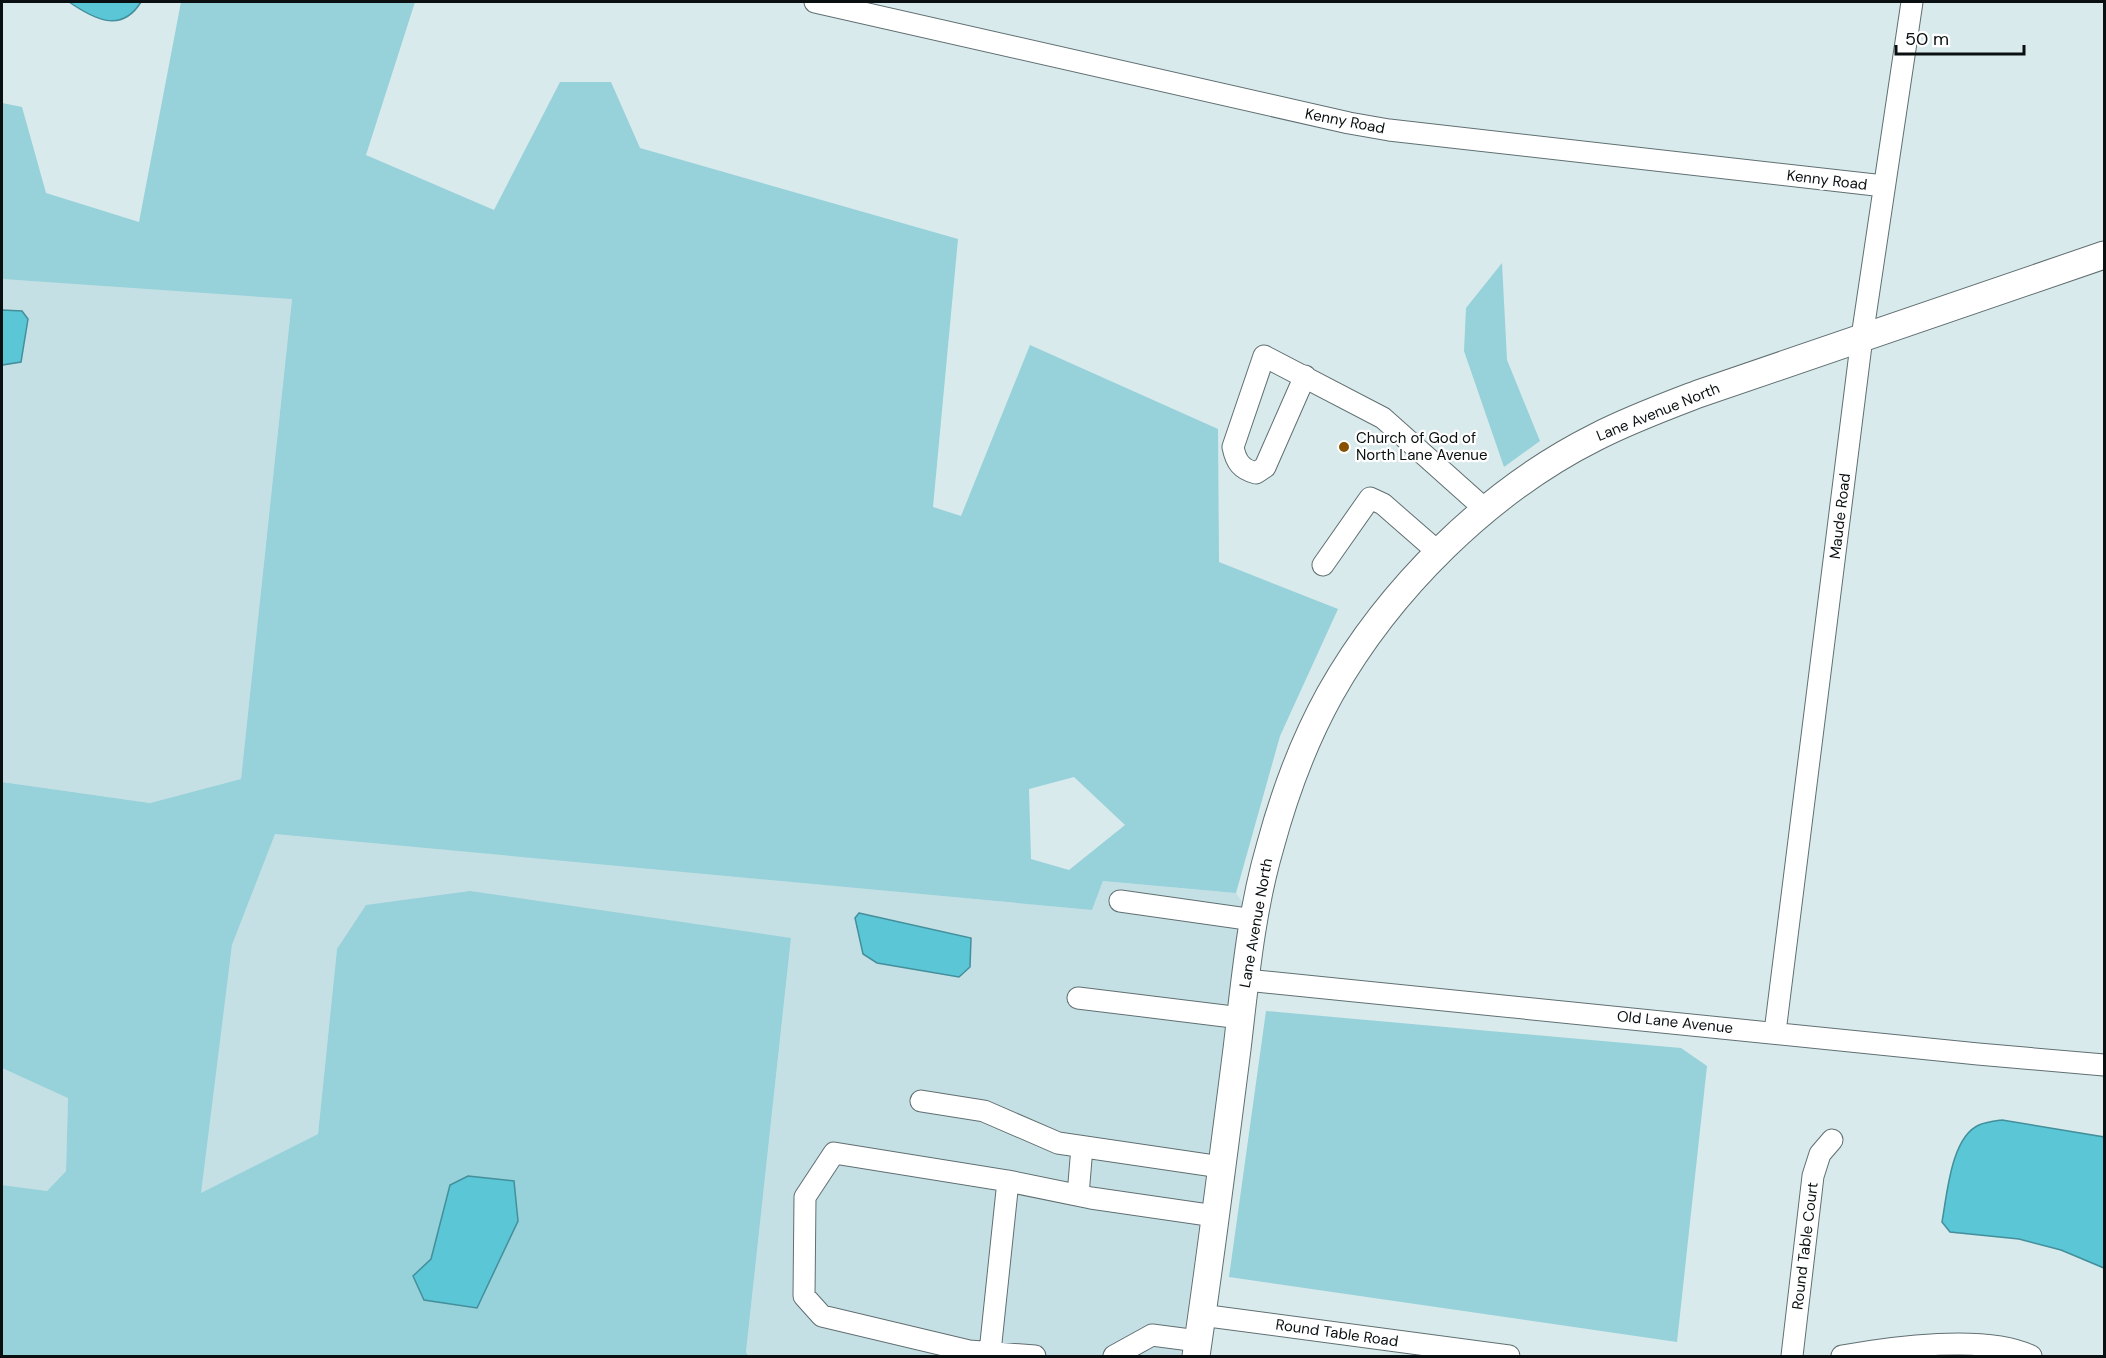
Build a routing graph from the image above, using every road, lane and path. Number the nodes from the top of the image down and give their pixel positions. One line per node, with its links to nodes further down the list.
1 (815, 2): 3 (street, Kenny Road)
2 (1912, 2): 3 (street, Maude Road)
3 (1884, 186): 5 (street, Maude Road)
4 (2104, 255): 5 (main road, Lane Avenue North)
5 (1862, 337): 7 (main road, Lane Avenue North); 15 (street, Maude Road)
6 (1305, 376): 6 (street); 7 (street)
7 (1486, 510): 8 (main road, Lane Avenue North)
8 (1438, 552): 9 (street); 11 (main road, Lane Avenue North)
9 (1323, 565)
10 (1120, 901): 11 (street)
11 (1254, 920): 12 (main road, Lane Avenue North)
12 (1246, 980): 14 (main road, Lane Avenue North); 15 (street, Old Lane Avenue)
13 (1078, 998): 14 (street)
14 (1241, 1018): 20 (main road, Lane Avenue North)
15 (1775, 1032): 16 (street, Old Lane Avenue)
16 (2104, 1065)
17 (921, 1101): 19 (street)
18 (1832, 1140): 29 (street, Round Table Court)
19 (1082, 1147): 20 (street); 22 (street)
20 (1221, 1167): 23 (main road, Lane Avenue North)
21 (1008, 1181): 22 (street); 25 (street); 25 (street)
22 (1078, 1195): 23 (street)
23 (1215, 1216): 24 (main road, Lane Avenue North)
24 (1198, 1338): 27 (street, Round Table Road); 28 (street, Round Table Road)
25 (990, 1352): 26 (street)
26 (1035, 1356)
27 (1114, 1356)
28 (1509, 1356)
29 (1792, 1356)
30 (1842, 1356): 31 (street)
31 (2031, 1356)

